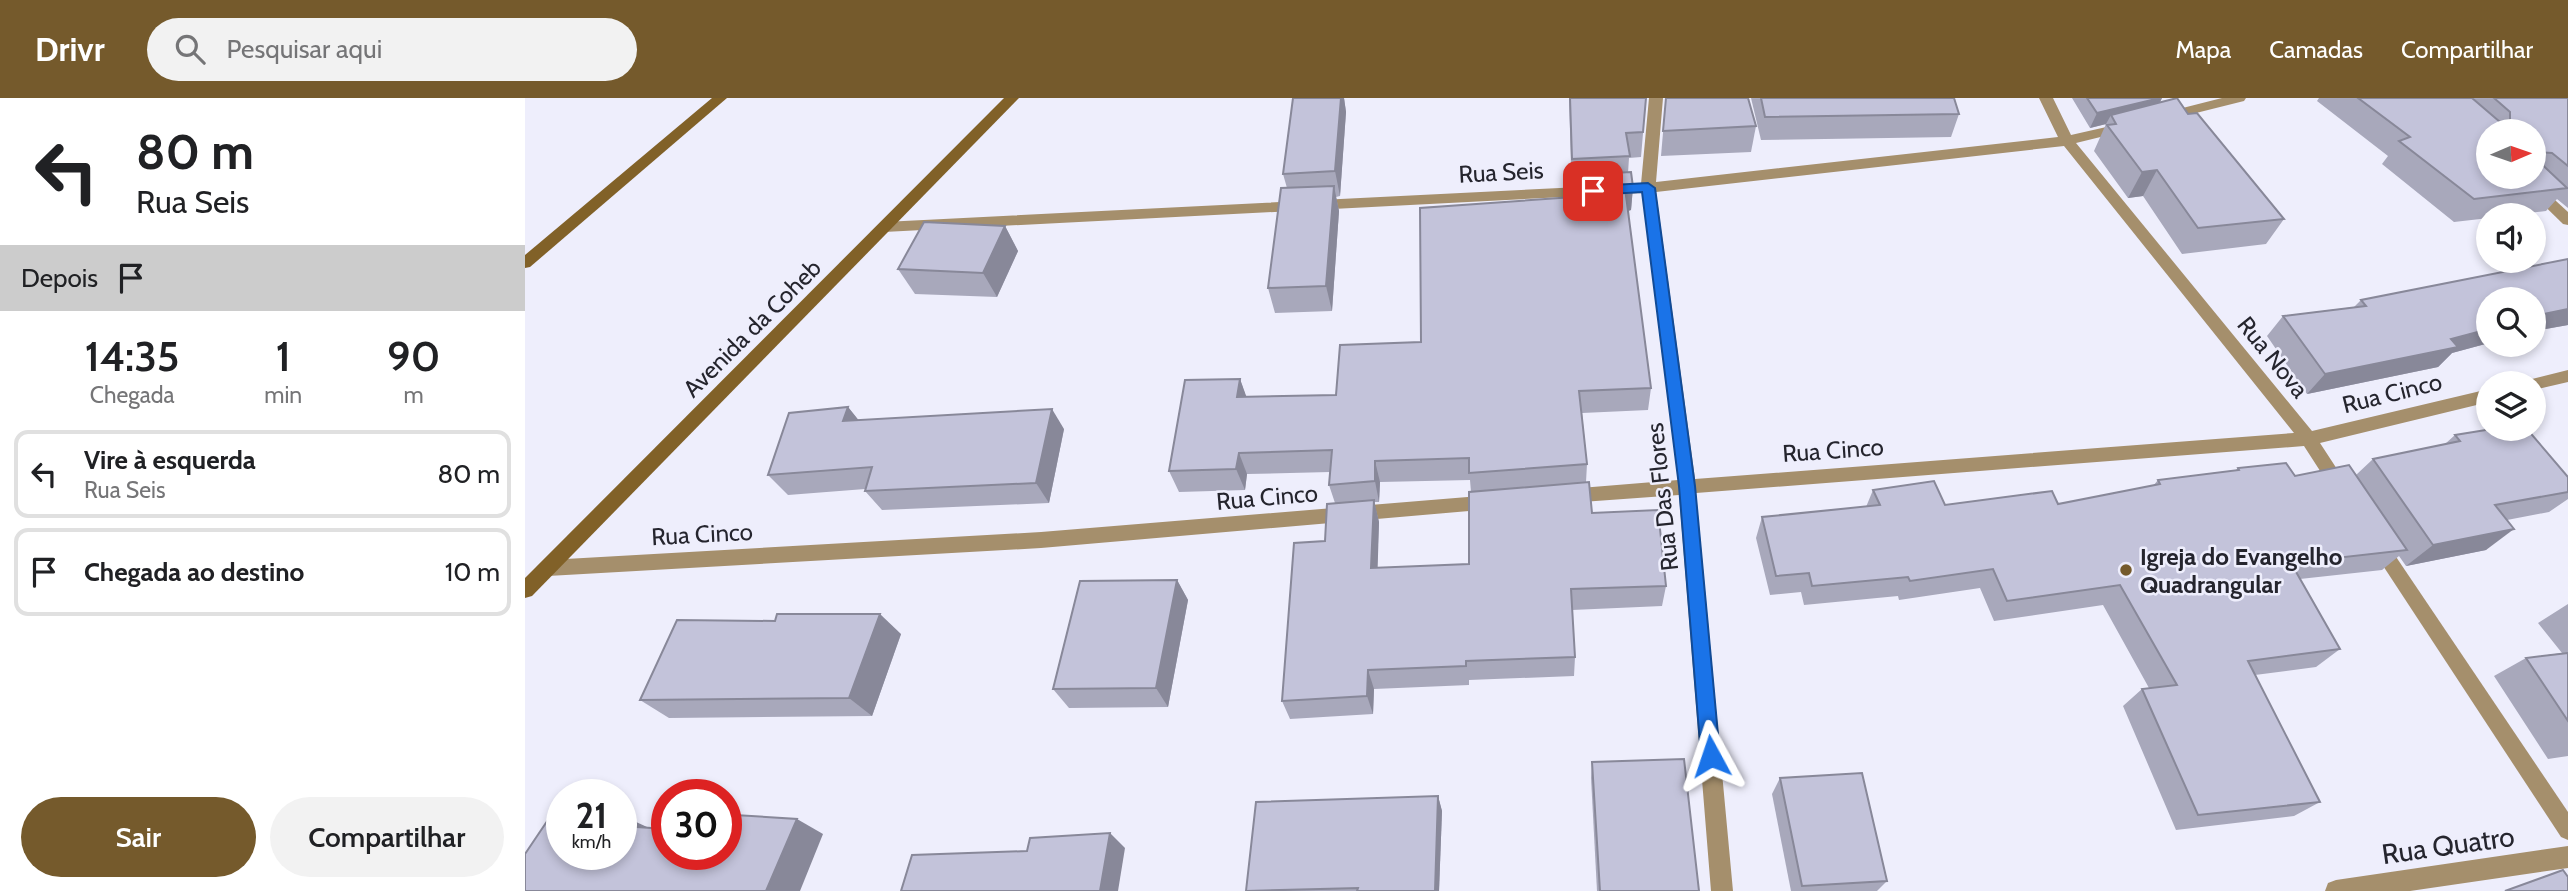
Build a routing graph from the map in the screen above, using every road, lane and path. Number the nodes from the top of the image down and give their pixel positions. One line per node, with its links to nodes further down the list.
1 (720, 98): 11 (main road)
2 (1012, 98): 10 (main road, Avenida da Coheb)
3 (1656, 98): 7 (street, Rua Das Flores)
4 (2046, 98): 6 (street, Rua Nova)
5 (2239, 98): 6 (street, Rua Seis)
6 (2067, 141): 7 (street, Rua Seis); 15 (street, Rua Nova)
7 (1648, 188): 10 (street, Rua Seis); 16 (street, Rua Das Flores)
8 (2535, 189): 9 (street)
9 (2568, 220)
10 (884, 227): 21 (main road, Avenida da Coheb)
11 (525, 263)
12 (2568, 376): 13 (street)
13 (2546, 381)
14 (2476, 398): 15 (street, Rua Cinco)
15 (2308, 439): 16 (street, Rua Cinco); 19 (street, Rua Nova)
16 (1687, 486): 17 (street, Rua Cinco); 25 (street, Rua Das Flores)
17 (1549, 498)
18 (1508, 501): 21 (street, Rua Cinco)
19 (2354, 508)
20 (2369, 531): 23 (street)
21 (548, 568): 22 (main road, Avenida da Coheb)
22 (525, 590)
23 (2568, 830)
24 (2568, 857): 26 (street, Rua Quatro)
25 (1722, 891)
26 (2336, 891)

